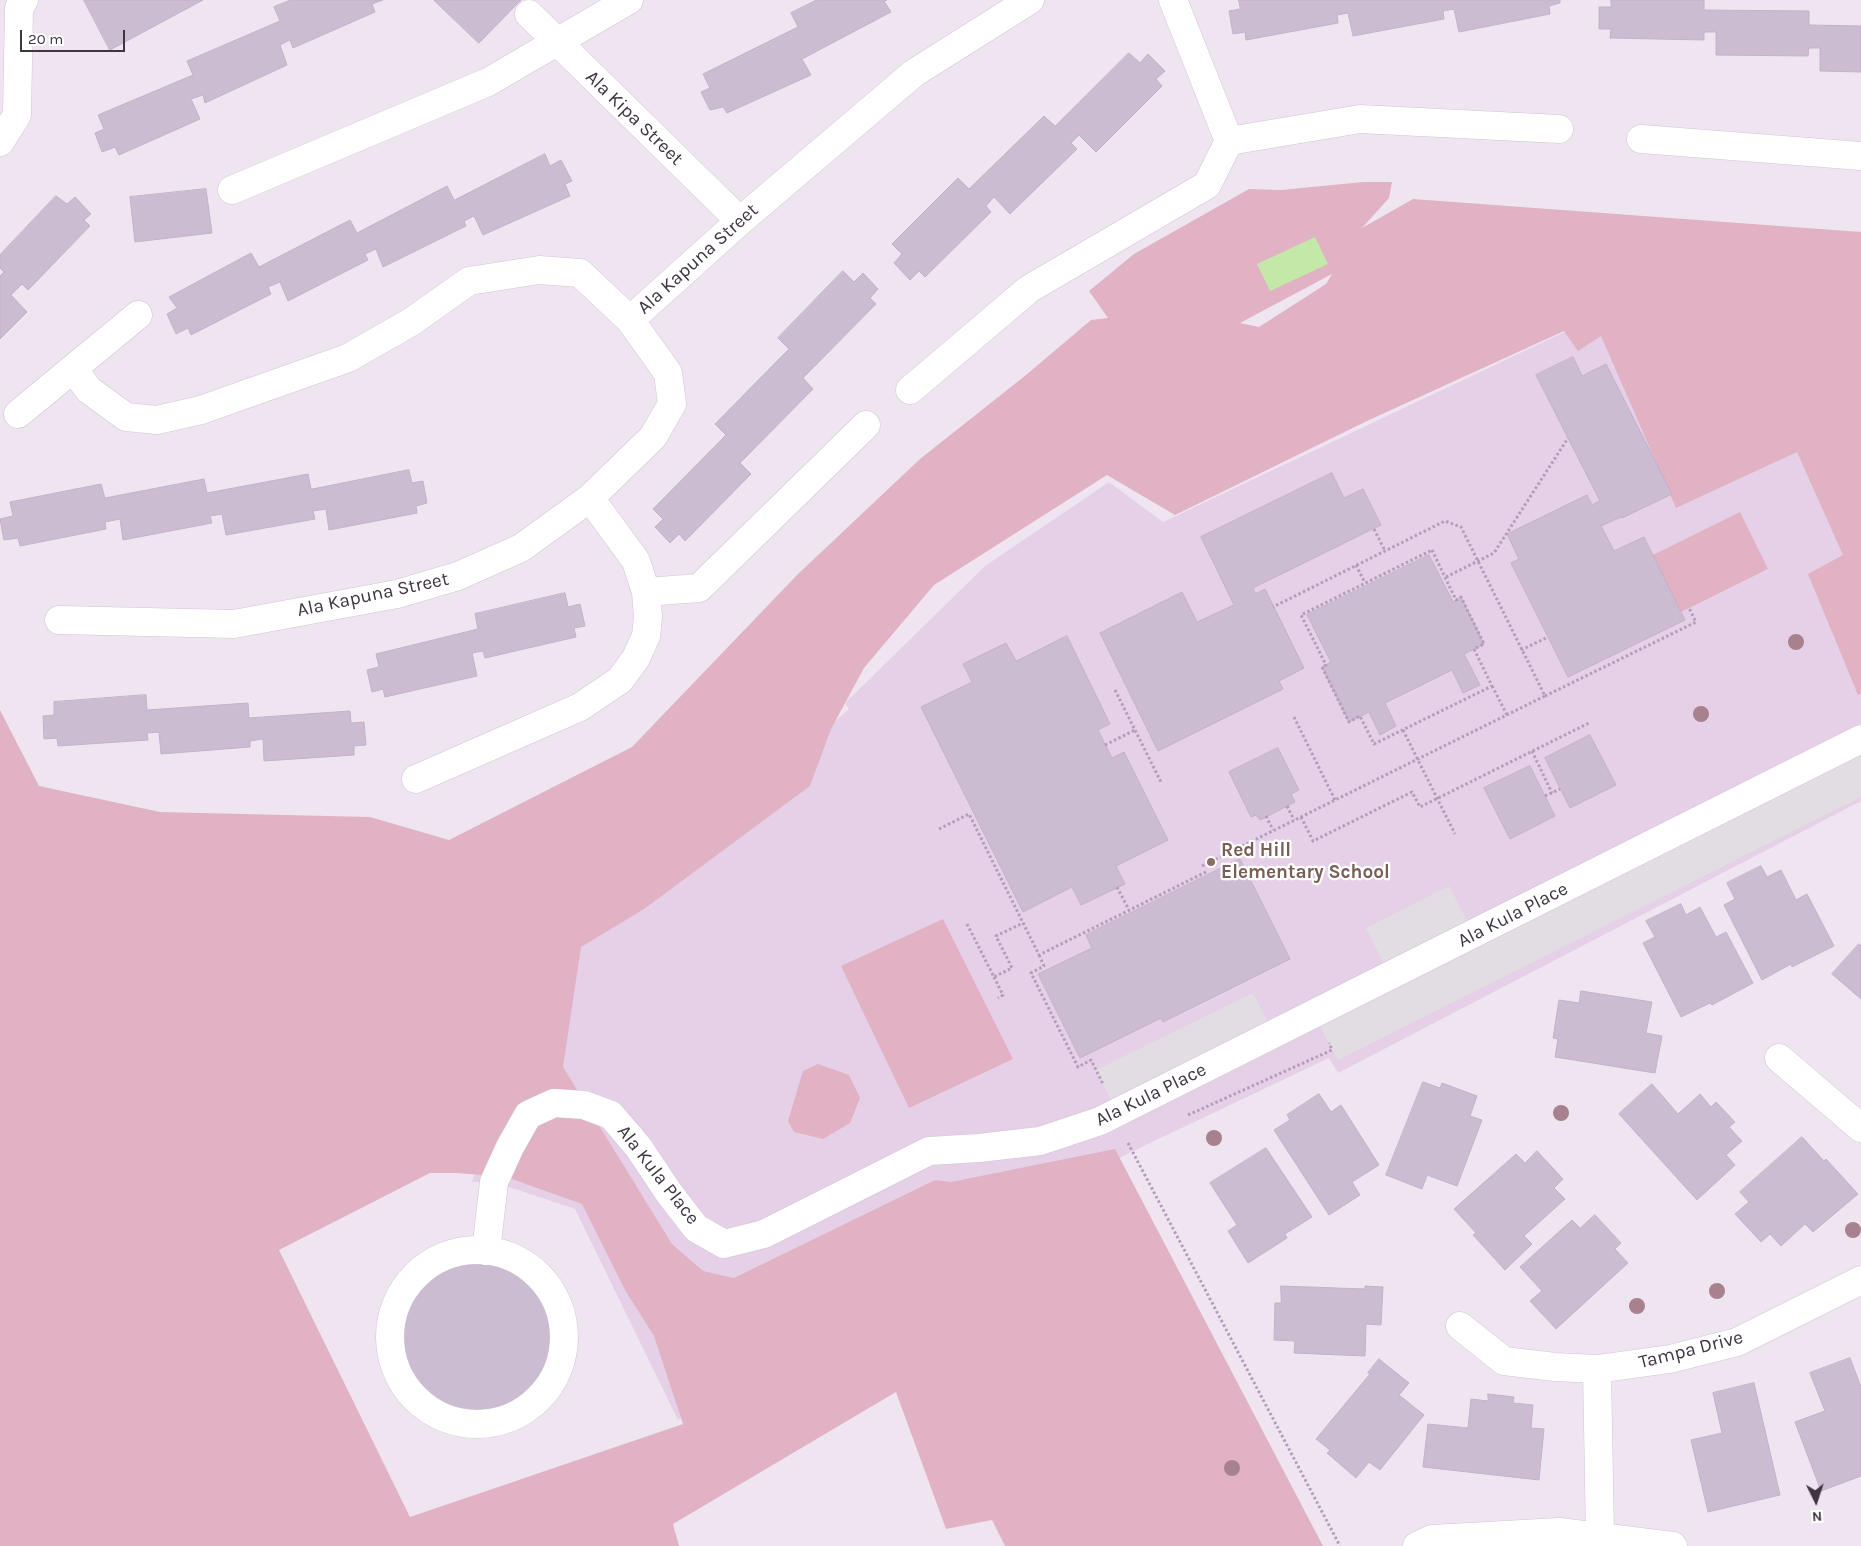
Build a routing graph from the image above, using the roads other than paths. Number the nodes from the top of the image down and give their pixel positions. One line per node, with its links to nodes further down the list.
1 (24, 0): 10 (street)
2 (629, 0): 6 (street)
3 (1030, 0): 13 (street, Ala Kapuna Street)
4 (1173, 0): 9 (street)
5 (529, 14): 6 (street, Ala Kipa Street)
6 (556, 41): 12 (street); 13 (street, Ala Kipa Street)
7 (1559, 130): 9 (street)
8 (1641, 139): 11 (street)
9 (1229, 141): 17 (street)
10 (0, 142)
11 (1861, 156)
12 (232, 190)
13 (740, 221): 15 (street, Ala Kapuna Street)
14 (138, 315): 16 (street)
15 (630, 320): 16 (street); 20 (street, Ala Kapuna Street)
16 (73, 369): 18 (street)
17 (910, 390)
18 (18, 414)
19 (866, 426): 21 (street)
20 (590, 498): 21 (street); 22 (street, Ala Kapuna Street)
21 (646, 592): 24 (street)
22 (59, 620)
23 (1861, 739): 27 (street, Ala Kula Place)
24 (416, 779)
25 (1779, 1058): 26 (street)
26 (1861, 1128)
27 (486, 1251): 27 (street)
28 (1861, 1280): 30 (street, Tampa Drive)
29 (1460, 1326): 30 (street, Tampa Drive)
30 (1597, 1369): 31 (street)
31 (1600, 1537): 32 (street); 33 (street)
32 (1417, 1546)
33 (1674, 1546)

